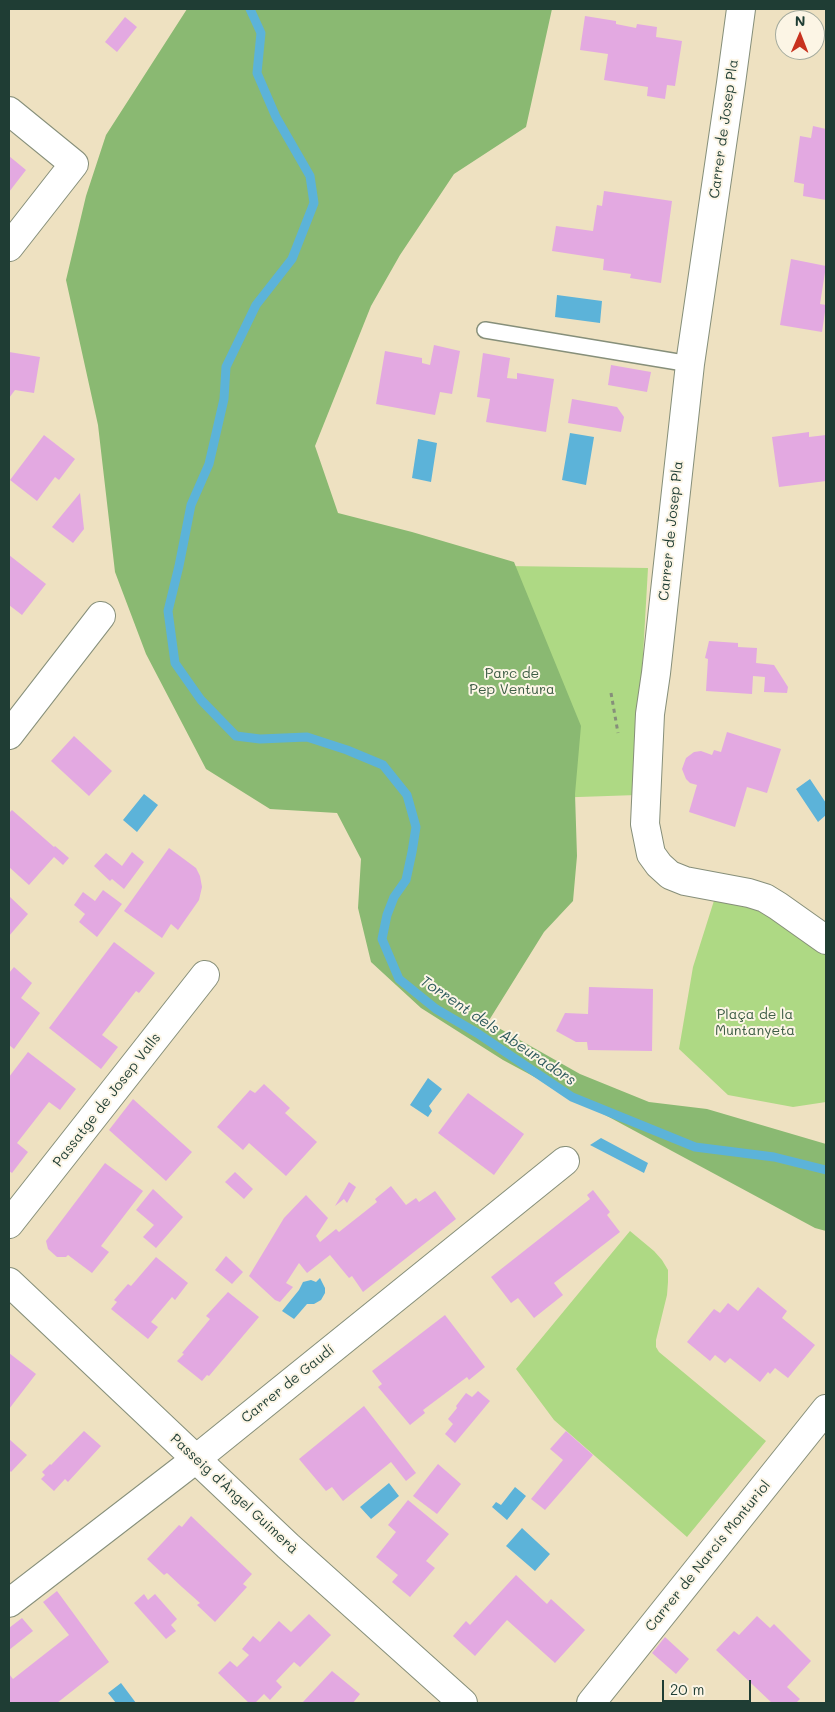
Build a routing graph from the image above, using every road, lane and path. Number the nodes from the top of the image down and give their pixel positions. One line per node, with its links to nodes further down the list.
1 (741, 9): 5 (street, Carrer de Josep Pla)
2 (9, 111): 3 (street)
3 (9, 247)
4 (485, 330): 5 (lane)
5 (690, 364): 8 (street, Carrer de Josep Pla)
6 (101, 616): 7 (street)
7 (9, 735)
8 (826, 940)
9 (205, 975): 11 (street, Passatge de Josep Valls)
10 (565, 1161): 14 (street, Carrer de Gaudí)
11 (9, 1224)
12 (9, 1282): 14 (street, Passeig d'Àngel Guimerà)
13 (826, 1409): 17 (street, Carrer de Narcís Monturiol)
14 (196, 1459): 15 (street, Carrer de Gaudí); 16 (street, Passeig d'Àngel Guimerà)
15 (9, 1603)
16 (463, 1703)
17 (591, 1703)

